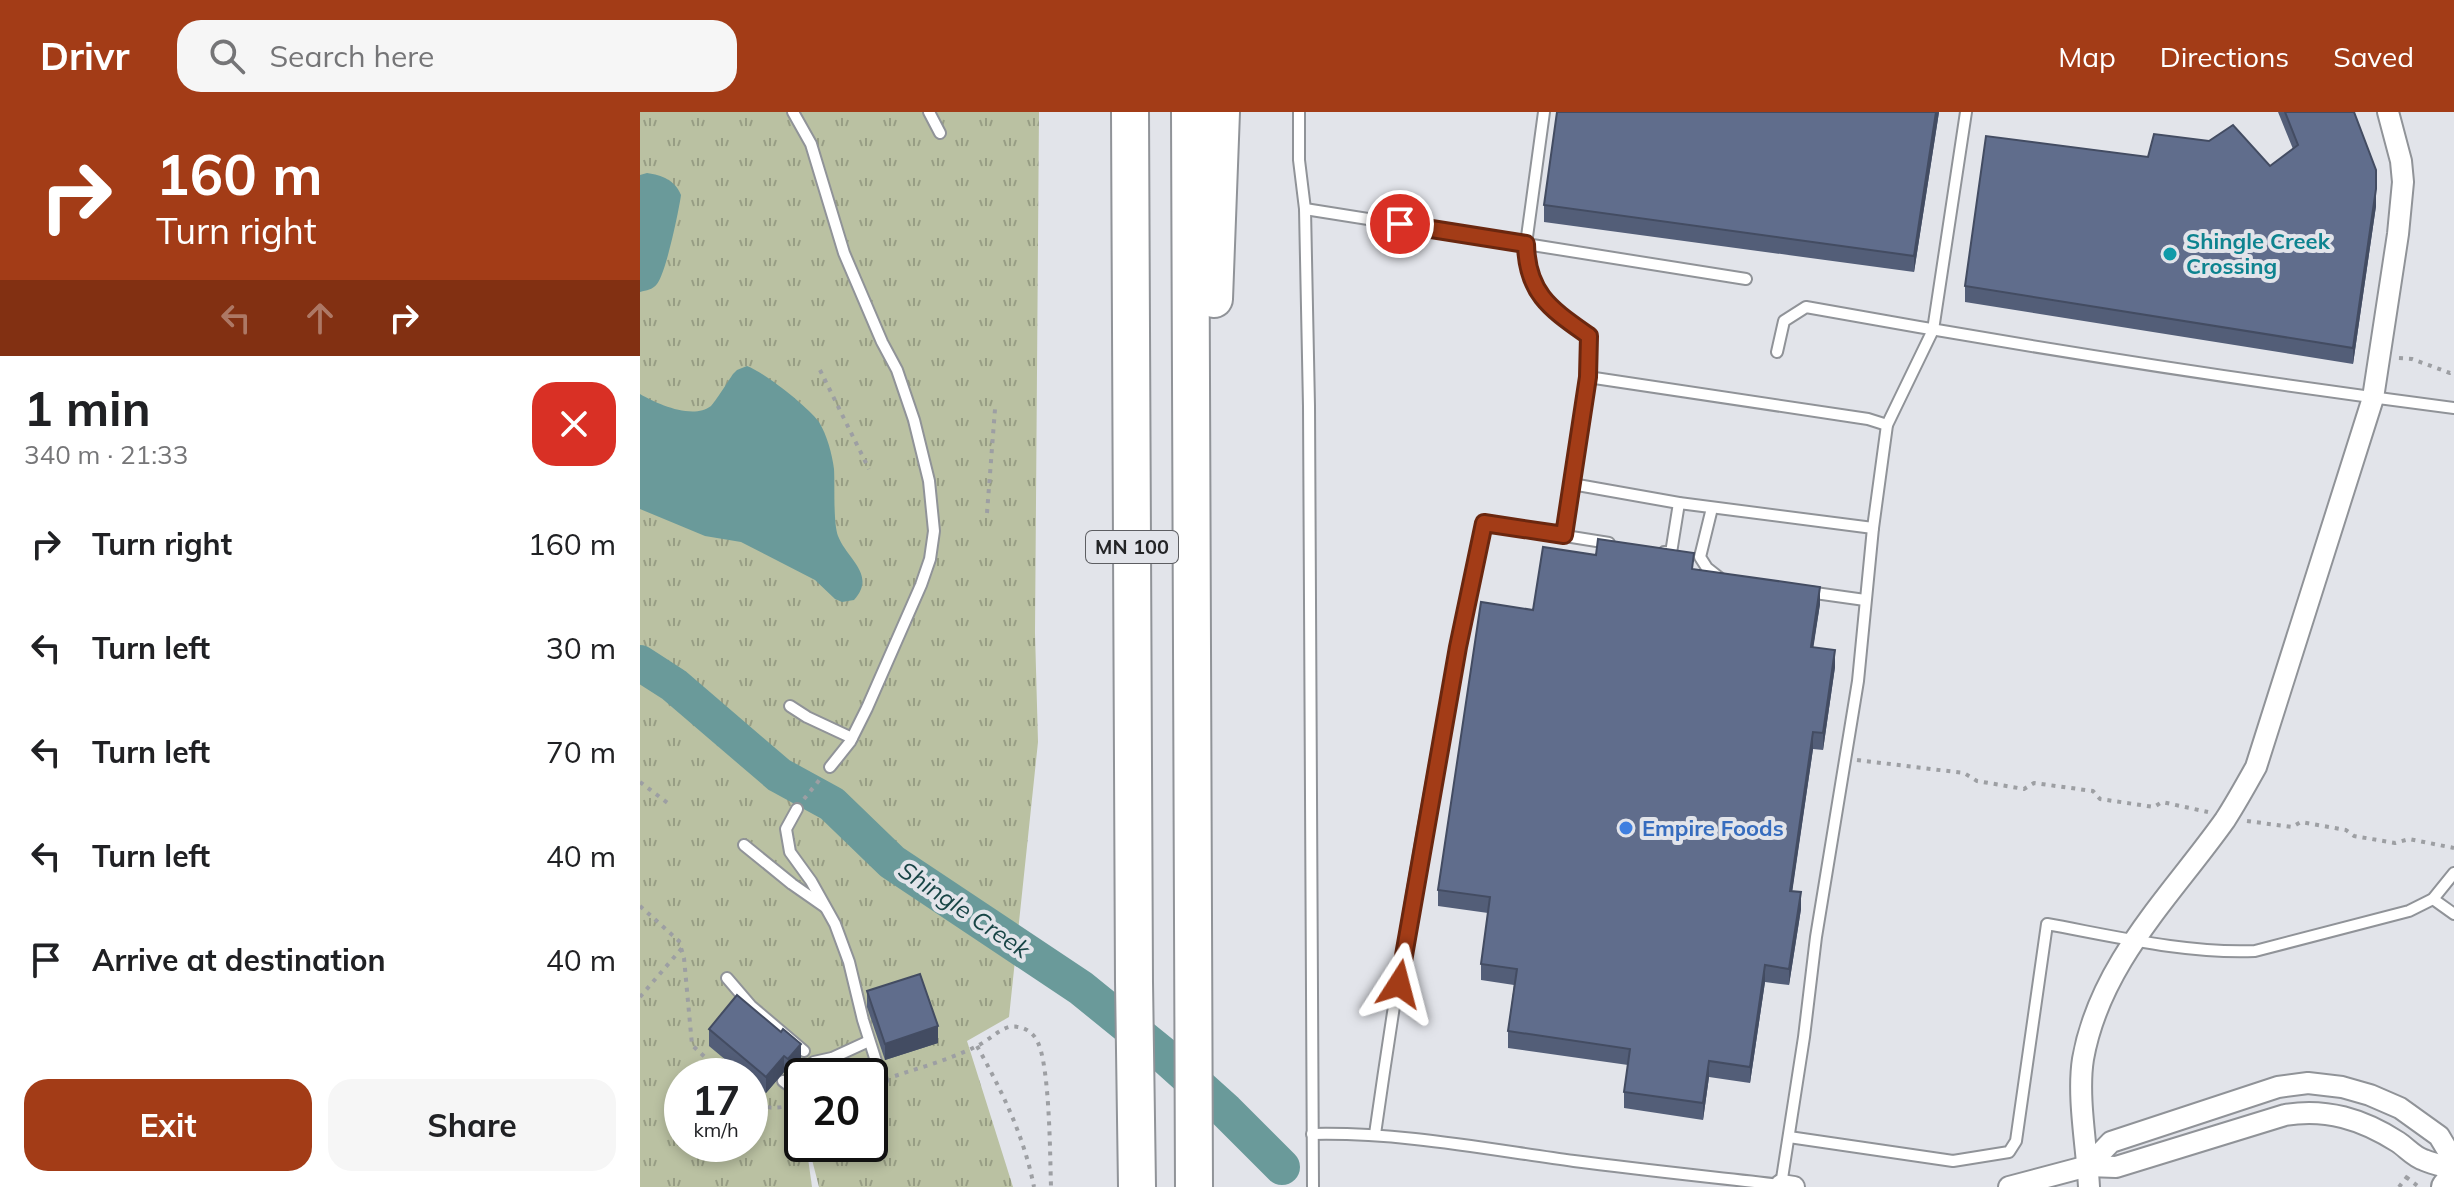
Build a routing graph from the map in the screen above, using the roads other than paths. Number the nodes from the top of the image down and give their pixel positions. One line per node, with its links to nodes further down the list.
1 (793, 112): 32 (lane)
2 (929, 112): 10 (lane)
3 (1130, 112): 54 (highway, MN 100)
4 (1190, 112): 30 (highway, MN 100)
5 (1221, 112): 30 (highway)
6 (1299, 112): 11 (lane)
7 (1544, 112): 12 (lane)
8 (1966, 112): 14 (lane)
9 (2388, 112): 17 (street)
10 (940, 133)
11 (1305, 209): 12 (lane); 46 (lane)
12 (1526, 244): 13 (lane); 16 (lane)
13 (1746, 279)
14 (1933, 330): 15 (lane); 17 (lane); 19 (lane)
15 (1777, 352)
16 (1588, 377): 19 (lane); 20 (lane)
17 (2373, 398): 18 (lane); 40 (street)
18 (2454, 408)
19 (1887, 425): 23 (lane)
20 (1572, 484): 21 (lane); 24 (lane)
21 (1679, 503): 22 (lane); 26 (lane)
22 (1712, 508): 23 (lane); 27 (lane)
23 (1873, 528): 29 (lane)
24 (1564, 535): 25 (lane); 47 (lane)
25 (1625, 546)
26 (1656, 551)
27 (1737, 582)
28 (1800, 591): 29 (lane)
29 (1865, 600): 48 (lane)
30 (1191, 680): 55 (highway, MN 100)
31 (790, 706): 32 (lane)
32 (852, 738): 33 (lane)
33 (830, 767)
34 (797, 809): 38 (lane)
35 (744, 845): 38 (lane)
36 (2454, 873): 37 (lane)
37 (2433, 899): 39 (lane); 40 (lane)
38 (826, 908): 42 (lane)
39 (2454, 914)
40 (2134, 939): 48 (lane); 50 (street)
41 (727, 978): 43 (lane)
42 (869, 1041): 44 (lane); 45 (lane)
43 (804, 1051)
44 (832, 1058)
45 (875, 1058)
46 (1312, 1134): 47 (lane); 56 (lane)
47 (1375, 1134): 53 (lane)
48 (1789, 1137): 53 (lane)
49 (2454, 1161): 50 (street)
50 (2088, 1166): 51 (street); 57 (street); 58 (street)
51 (2454, 1169)
52 (2454, 1177): 59 (main road)
53 (1786, 1186)
54 (1137, 1187)
55 (1194, 1187)
56 (1313, 1187)
57 (2009, 1187)
58 (2089, 1187)
59 (2446, 1187)

